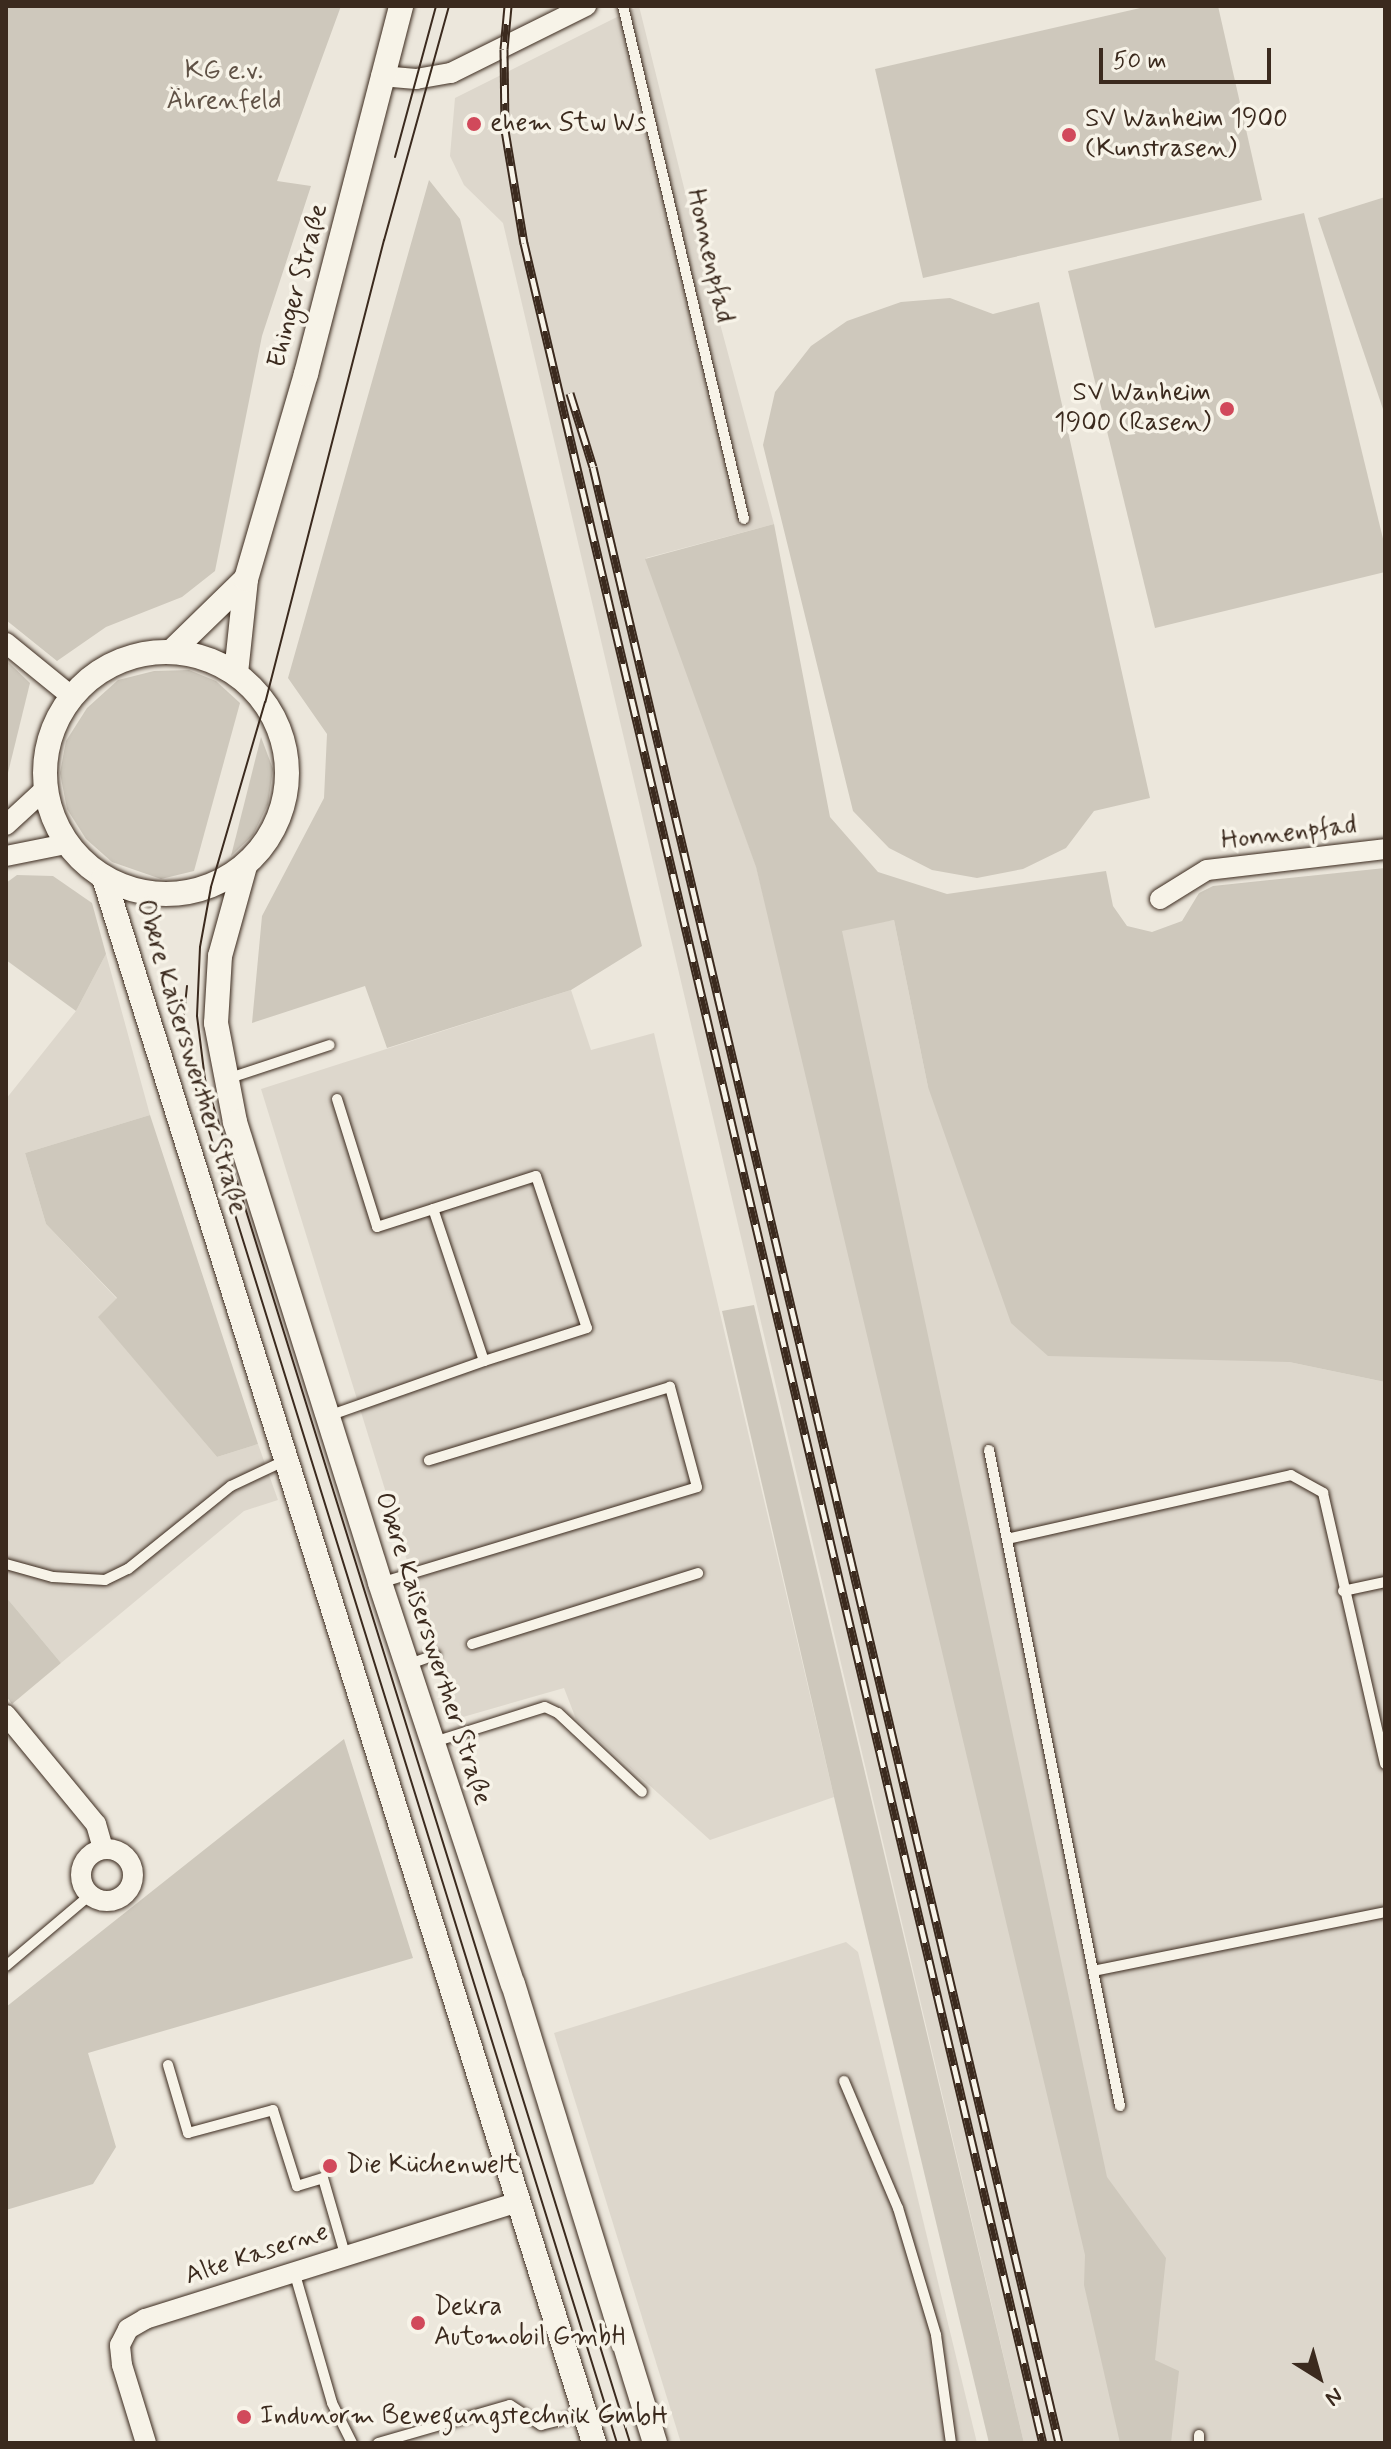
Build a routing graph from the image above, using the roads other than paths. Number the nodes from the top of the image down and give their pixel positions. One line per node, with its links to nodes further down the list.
1 (401, 6): 4 (street, Ehinger Straße)
2 (586, 6): 4 (street)
3 (623, 6): 5 (lane, Honnenpfad)
4 (381, 76): 6 (street, Ehinger Straße)
5 (744, 519)
6 (246, 579): 8 (street, Ehinger Straße); 9 (street, Ehinger Straße)
7 (6, 643): 10 (street)
8 (172, 651): 9 (street); 10 (street)
9 (236, 673): 16 (street)
10 (71, 696): 11 (street)
11 (45, 789): 12 (street); 13 (street)
12 (6, 825)
13 (66, 844): 15 (street); 17 (street)
14 (1385, 849): 18 (street, Honnenpfad)
15 (6, 856)
16 (245, 866): 17 (street); 20 (street, Obere Kaiserswerther Straße)
17 (104, 878): 26 (street, Obere Kaiserswerther Straße)
18 (1160, 899)
19 (330, 1045): 20 (lane)
20 (225, 1080): 24 (street, Obere Kaiserswerther Straße)
21 (337, 1099): 22 (lane)
22 (433, 1209): 23 (lane); 23 (lane)
23 (484, 1361): 24 (lane)
24 (328, 1416): 32 (street, Obere Kaiserswerther Straße)
25 (989, 1450): 28 (lane)
26 (286, 1460): 29 (lane); 50 (street, Obere Kaiserswerther Straße)
27 (429, 1460): 32 (lane)
28 (1007, 1539): 33 (lane); 46 (lane)
29 (6, 1564)
30 (698, 1573): 34 (lane)
31 (1385, 1582): 33 (lane)
32 (380, 1583): 36 (street, Obere Kaiserswerther Straße)
33 (1343, 1591): 38 (lane)
34 (472, 1644)
35 (435, 1655): 36 (lane)
36 (407, 1665): 39 (street, Obere Kaiserswerther Straße)
37 (6, 1715): 42 (street)
38 (1379, 1720): 40 (lane)
39 (432, 1742): 41 (lane); 58 (street, Obere Kaiserswerther Straße)
40 (1385, 1764)
41 (642, 1792)
42 (103, 1849): 43 (street); 43 (street)
43 (90, 1895): 45 (lane)
44 (1385, 1912): 46 (lane)
45 (6, 1966)
46 (1093, 1971): 49 (lane)
47 (168, 2065): 51 (lane)
48 (844, 2081): 59 (lane)
49 (1120, 2106)
50 (519, 2202): 51 (street, Alte Kaserne); 53 (street, Obere Kaiserswerther Straße)
51 (345, 2254): 52 (street, Alte Kaserne)
52 (294, 2271): 54 (street, Alte Kaserne); 55 (lane)
53 (585, 2414): 56 (lane); 57 (street, Obere Kaiserswerther Straße)
54 (146, 2443)
55 (352, 2443)
56 (378, 2443)
57 (594, 2443)
58 (655, 2443)
59 (951, 2443)

